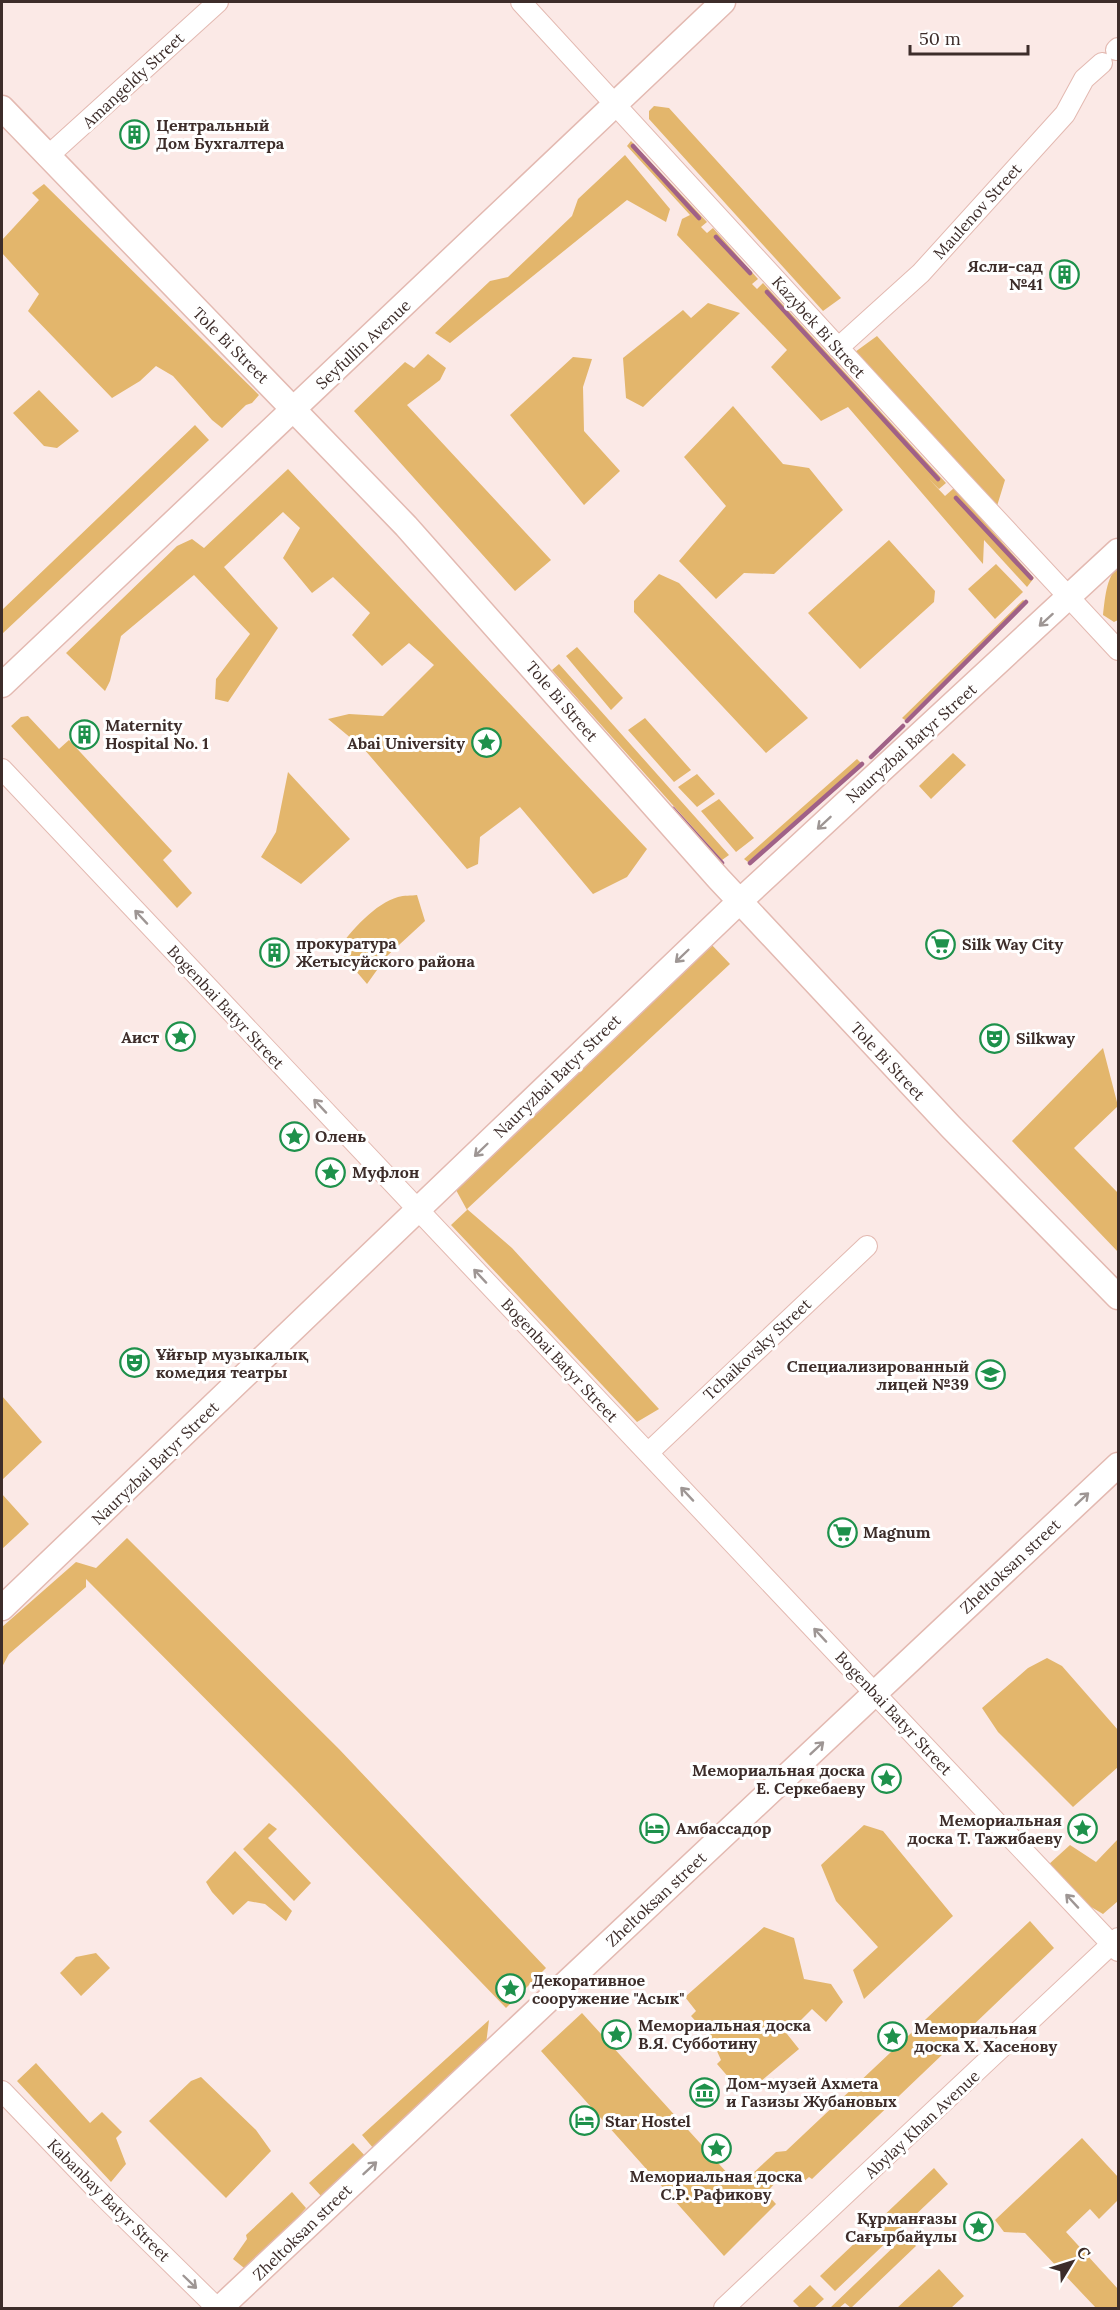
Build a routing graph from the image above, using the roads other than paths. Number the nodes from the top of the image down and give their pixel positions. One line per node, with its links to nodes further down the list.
1 (218, 2): 7 (street, Amangeldy Street)
2 (521, 2): 5 (street, Kazybek Bi Street)
3 (723, 2): 5 (main road, Seyfullin Avenue)
4 (1101, 63): 8 (street, Maulenov Street)
5 (615, 105): 8 (street, Kazybek Bi Street); 9 (main road, Seyfullin Avenue)
6 (2, 108): 7 (main road, Tole Bi Street)
7 (47, 157): 9 (main road, Tole Bi Street)
8 (838, 348): 11 (street, Kazybek Bi Street)
9 (294, 410): 13 (main road, Seyfullin Avenue); 15 (main road, Tole Bi Street)
10 (1119, 551): 11 (main road, Nauryzbai Batyr Street)
11 (1070, 598): 12 (street, Kazybek Bi Street); 15 (main road, Nauryzbai Batyr Street, one-way to 15)
12 (1119, 650)
13 (2, 685)
14 (2, 769): 16 (street, Bogenbai Batyr Street, one-way to 14)
15 (740, 901): 16 (main road, Nauryzbai Batyr Street, one-way to 16); 18 (main road, Tole Bi Street)
16 (418, 1210): 19 (street, Bogenbai Batyr Street, one-way to 16); 21 (main road, Nauryzbai Batyr Street)
17 (867, 1246): 19 (street, Tchaikovsky Street)
18 (1119, 1297)
19 (648, 1453): 22 (street, Bogenbai Batyr Street, one-way to 19)
20 (1119, 1465): 22 (main road, Zheltoksan street, one-way to 20)
21 (2, 1608)
22 (875, 1693): 23 (street, Bogenbai Batyr Street, one-way to 22); 25 (main road, Zheltoksan street, one-way to 22)
23 (1116, 1944): 26 (street, Abylay Khan Avenue)
24 (2, 2091): 25 (street, Kabanbay Batyr Street, one-way to 25)
25 (218, 2308)
26 (724, 2308)

